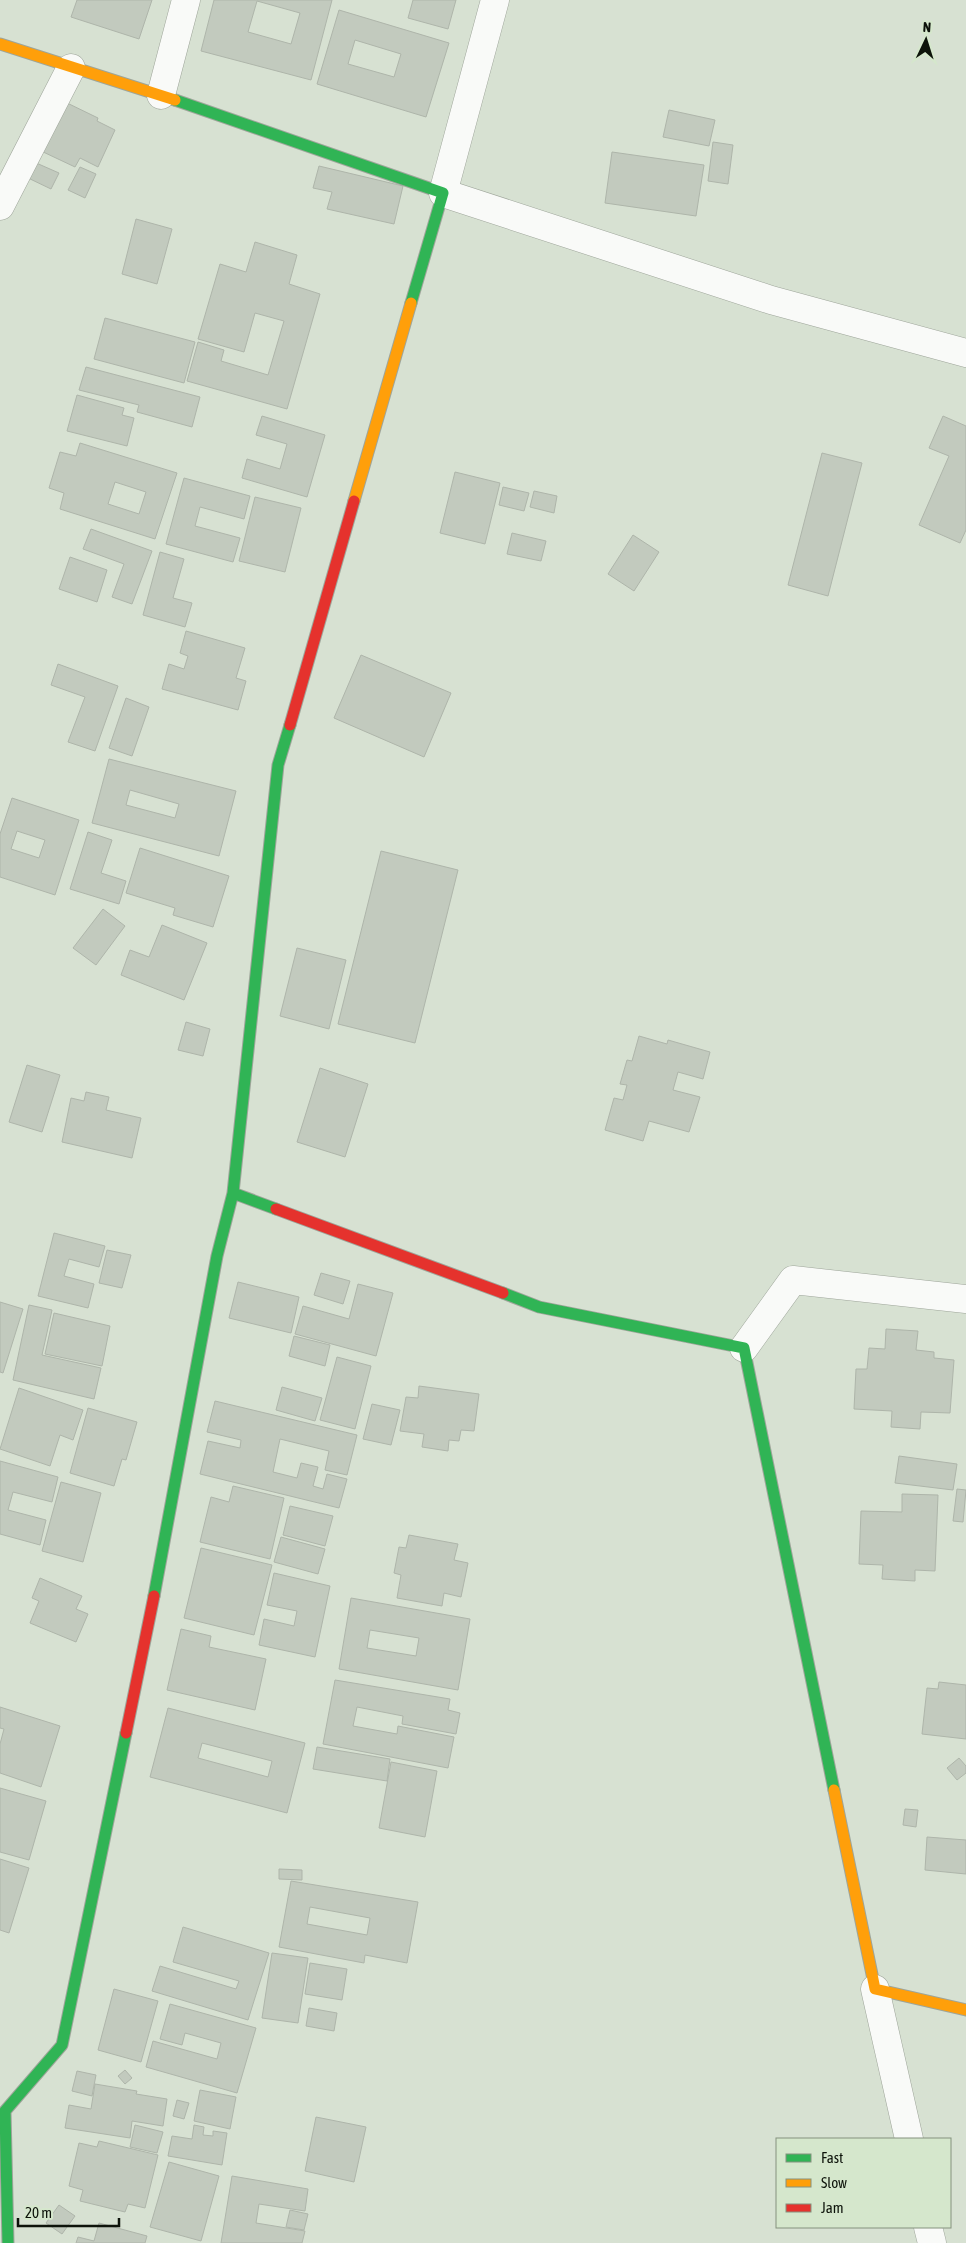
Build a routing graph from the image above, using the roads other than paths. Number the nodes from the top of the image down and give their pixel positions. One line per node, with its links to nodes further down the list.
1 (186, 0): 5 (street)
2 (495, 0): 6 (street)
3 (0, 44): 4 (street)
4 (71, 68): 5 (street); 7 (street)
5 (161, 95): 6 (street)
6 (444, 192): 8 (street); 9 (street)
7 (0, 206)
8 (966, 353)
9 (234, 1193): 11 (street); 16 (street)
10 (966, 1299): 11 (street)
11 (744, 1348): 12 (street)
12 (876, 1990): 13 (street); 14 (street)
13 (966, 2010)
14 (909, 2138)
15 (928, 2228): 17 (street)
16 (8, 2243)
17 (932, 2243)

